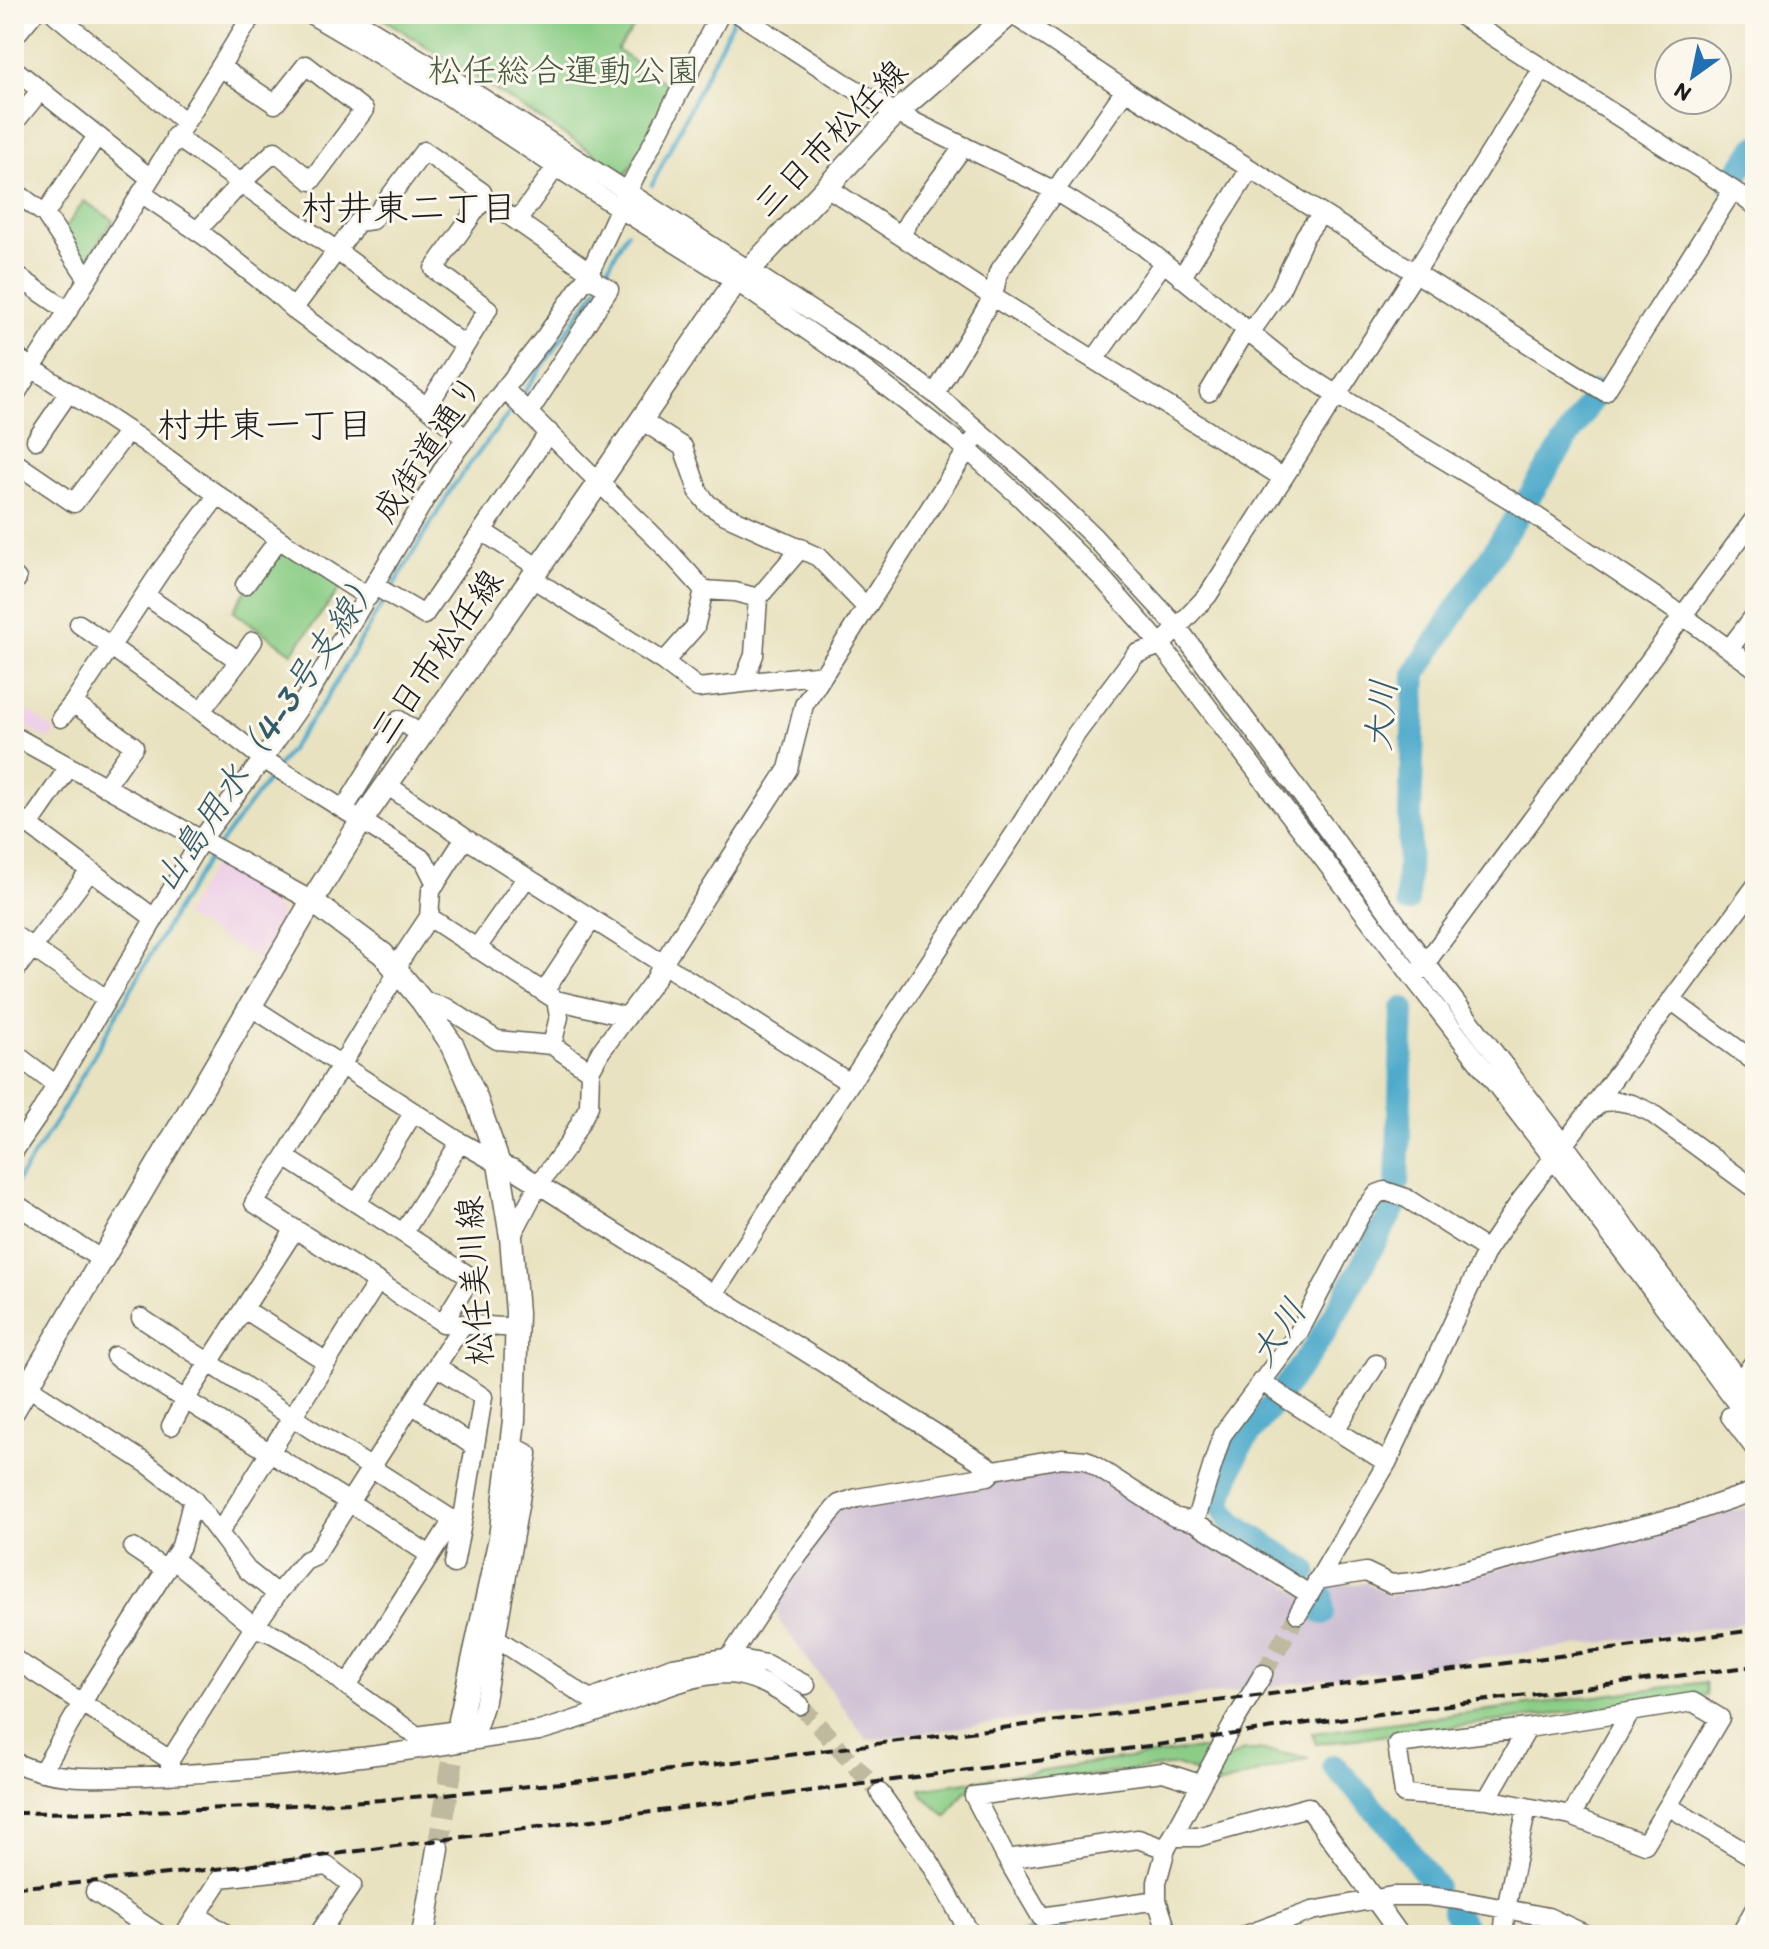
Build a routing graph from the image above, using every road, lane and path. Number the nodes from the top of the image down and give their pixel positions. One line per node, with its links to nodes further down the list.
1 (33, 14): 10 (street)
2 (55, 14): 18 (street)
3 (253, 14): 11 (street)
4 (310, 14): 21 (street)
5 (345, 14): 30 (street)
6 (720, 14): 30 (street, 成街道通り)
7 (1011, 14): 14 (street); 16 (main road, 三日市松任線)
8 (1458, 14): 12 (street)
9 (741, 15): 16 (street)
10 (14, 37)
11 (220, 67): 18 (street); 23 (street)
12 (1543, 68): 26 (street); 39 (street)
13 (14, 69): 15 (street)
14 (1125, 90): 22 (street); 28 (street)
15 (40, 91): 17 (street); 19 (street)
16 (896, 113): 20 (street); 25 (main road, 三日市松任線)
17 (14, 123)
18 (180, 129): 23 (street); 24 (street)
19 (97, 136): 24 (street); 32 (street)
20 (964, 146): 28 (street); 36 (street)
21 (556, 167): 30 (street); 34 (street)
22 (1250, 169): 33 (street); 42 (street)
23 (241, 183): 35 (street); 37 (street)
24 (146, 186): 35 (street); 43 (street)
25 (827, 187): 36 (street); 41 (main road, 三日市松任線)
26 (1733, 190): 31 (street); 39 (street)
27 (14, 191): 32 (street)
28 (1055, 191): 38 (street); 45 (street)
29 (484, 198): 34 (street); 37 (street); 49 (street)
30 (623, 200): 41 (street); 44 (street, 成街道通り)
31 (1755, 206)
32 (45, 214): 43 (street)
33 (1321, 214): 39 (street); 48 (street)
34 (518, 220): 44 (street)
35 (197, 231): 46 (street)
36 (901, 235): 45 (street)
37 (337, 251): 46 (street); 49 (street)
38 (1163, 263): 42 (street); 51 (street)
39 (1415, 273): 56 (street)
40 (14, 274): 47 (street)
41 (743, 275): 55 (street); 60 (main road, 三日市松任線); 66 (street)
42 (1181, 278): 48 (street)
43 (88, 279): 47 (street)
44 (596, 280): 58 (street, 成街道通り); 58 (street)
45 (993, 297): 51 (street); 55 (street)
46 (294, 308): 59 (street)
47 (68, 311): 52 (street)
48 (1248, 331): 54 (street); 56 (street)
49 (464, 345): 59 (street)
50 (14, 356): 52 (street)
51 (1094, 360): 68 (street)
52 (31, 367): 53 (street); 57 (street)
53 (69, 392): 61 (street); 65 (street)
54 (1209, 392)
55 (935, 394): 63 (street)
56 (1337, 395): 68 (street); 82 (street)
57 (14, 397)
58 (517, 401): 62 (street); 64 (street, 成街道通り)
59 (427, 407): 64 (street)
60 (641, 420): 69 (main road, 三日市松任線); 74 (street)
61 (128, 431): 67 (street); 70 (street)
62 (549, 432): 69 (street); 72 (street)
63 (979, 432): 66 (street); 85 (street)
64 (466, 439): 78 (street, 成街道通り)
65 (36, 440)
66 (968, 450): 81 (street); 87 (street)
67 (14, 462)
68 (1282, 477): 85 (street)
69 (599, 482): 75 (main road, 三日市松任線); 77 (street)
70 (218, 495): 73 (street); 79 (street)
71 (1755, 518): 82 (street)
72 (482, 531): 75 (street); 78 (street)
73 (279, 539): 76 (street); 78 (street)
74 (801, 548): 80 (street); 81 (street)
75 (535, 573): 91 (street); 98 (main road, 三日市松任線)
76 (245, 585)
77 (704, 590): 80 (street); 91 (street)
78 (380, 593): 100 (street, 成街道通り)
79 (145, 595): 88 (street); 90 (street)
80 (758, 598): 94 (street)
81 (866, 607): 93 (street)
82 (1682, 615): 89 (street); 118 (street)
83 (1755, 615): 89 (street)
84 (79, 624): 88 (street)
85 (1178, 628): 87 (street); 118 (street)
86 (253, 641): 90 (street)
87 (1161, 645): 122 (street); 134 (street)
88 (112, 647): 95 (street); 96 (street)
89 (1729, 649): 92 (street)
90 (239, 661): 96 (street)
91 (664, 662): 94 (street)
92 (1755, 668)
93 (824, 674): 94 (street); 119 (street)
94 (743, 683)
95 (73, 703): 97 (street); 103 (street)
96 (201, 711): 100 (street)
97 (61, 718)
98 (422, 735): 102 (main road, 三日市松任線); 104 (street)
99 (14, 736): 101 (street)
100 (273, 766): 104 (street); 106 (street, 成街道通り)
101 (69, 767): 103 (street); 107 (street)
102 (387, 785): 104 (main road, 三日市松任線); 105 (street)
103 (105, 787): 106 (street)
104 (353, 815): 109 (street); 111 (main road, 三日市松任線)
105 (465, 838): 108 (street); 109 (street)
106 (211, 846): 111 (street); 113 (street, 成街道通り)
107 (90, 871): 113 (street); 116 (street)
108 (527, 877): 114 (street); 117 (street)
109 (436, 884): 112 (street)
110 (1755, 887): 125 (street)
111 (312, 901): 121 (main road, 松任美川線); 127 (main road, 三日市松任線)
112 (429, 917): 117 (street); 121 (street)
113 (154, 918): 124 (street, 成街道通り)
114 (592, 919): 119 (street); 123 (street)
115 (14, 935): 116 (street)
116 (32, 947): 120 (street); 124 (street)
117 (476, 949): 123 (street)
118 (1425, 962): 122 (street); 140 (street)
119 (662, 964): 128 (street); 134 (street)
120 (14, 972)
121 (398, 972): 126 (main road, 松任美川線); 132 (street)
122 (1415, 980): 140 (street)
123 (550, 996): 128 (street); 129 (street)
124 (106, 999): 135 (street, 成街道通り)
125 (1671, 1000): 131 (street); 137 (street)
126 (422, 1001): 129 (street); 142 (main road, 松任美川線)
127 (250, 1006): 132 (street); 151 (main road, 三日市松任線)
128 (627, 1017): 133 (street)
129 (552, 1045): 133 (street)
130 (14, 1053): 135 (street)
131 (1755, 1062)
132 (340, 1066): 136 (street); 141 (street)
133 (590, 1071): 143 (street)
134 (850, 1083): 153 (street)
135 (56, 1085): 139 (street, 成街道通り)
136 (414, 1112): 138 (street); 146 (street)
137 (1587, 1114): 140 (street); 144 (street)
138 (460, 1142): 142 (street); 148 (street)
139 (14, 1151)
140 (1558, 1151): 150 (street); 159 (street)
141 (285, 1157): 146 (street); 147 (street)
142 (499, 1164): 143 (street); 149 (main road, 松任美川線)
143 (538, 1185): 149 (street); 153 (street)
144 (1755, 1189)
145 (14, 1203): 151 (street)
146 (357, 1203): 148 (street)
147 (295, 1229): 152 (street); 154 (street)
148 (404, 1232): 156 (street)
149 (511, 1237): 158 (main road, 松任美川線)
150 (1487, 1250): 167 (street); 180 (street)
151 (102, 1260): 166 (main road, 三日市松任線)
152 (378, 1281): 156 (street); 162 (street)
153 (714, 1294): 182 (street)
154 (244, 1309): 161 (street); 162 (street)
155 (141, 1318): 161 (street)
156 (443, 1323): 157 (street)
157 (463, 1324): 158 (street); 164 (street)
158 (517, 1328): 176 (main road, 松任美川線)
159 (1690, 1329): 165 (street); 169 (street); 174 (street); 178 (street)
160 (115, 1356): 168 (street)
161 (209, 1362): 168 (street); 172 (street)
162 (327, 1362): 172 (street)
163 (1376, 1364): 175 (street)
164 (436, 1366): 170 (street); 177 (street)
165 (1752, 1371)
166 (21, 1382): 171 (main road, 三日市松任線); 184 (street)
167 (1274, 1390): 175 (street); 187 (street)
168 (185, 1400): 173 (street); 179 (street)
169 (1755, 1402)
170 (412, 1404): 177 (street); 181 (street)
171 (14, 1410)
172 (292, 1417): 179 (street); 181 (street)
173 (171, 1426)
174 (1755, 1428)
175 (1335, 1430): 180 (street)
176 (511, 1445): 197 (street); 206 (main road, 松任美川線)
177 (475, 1447): 186 (street)
178 (1755, 1449)
179 (270, 1452): 185 (street); 188 (street)
180 (1387, 1463): 193 (street)
181 (371, 1468): 185 (street); 186 (street)
182 (994, 1470): 187 (street); 198 (street)
183 (1755, 1491): 193 (street)
184 (193, 1499): 188 (street); 192 (street)
185 (349, 1502): 190 (street); 194 (street)
186 (458, 1519): 190 (street); 191 (street)
187 (1195, 1522): 193 (street)
188 (219, 1533): 194 (street)
189 (133, 1548): 192 (street)
190 (430, 1555): 202 (street)
191 (454, 1564)
192 (169, 1565): 196 (street); 203 (street)
193 (1313, 1587): 195 (street)
194 (277, 1594): 196 (street)
195 (1298, 1614)
196 (254, 1627): 202 (street); 209 (street)
197 (496, 1638): 198 (street); 202 (street)
198 (730, 1657): 201 (street)
199 (14, 1659): 203 (street)
200 (1263, 1674): 211 (street)
201 (806, 1685)
202 (347, 1686)
203 (82, 1703): 209 (street); 210 (street)
204 (800, 1705): 209 (street)
205 (1630, 1713): 207 (street); 214 (street); 216 (street)
206 (460, 1720)
207 (1528, 1728): 213 (street); 213 (street)
208 (14, 1762): 210 (street)
209 (170, 1768): 210 (street)
210 (42, 1772)
211 (1200, 1784): 217 (street); 220 (street)
212 (880, 1793): 232 (street)
213 (1487, 1799): 215 (street)
214 (1668, 1806): 216 (street); 219 (street)
215 (1527, 1807): 216 (street); 225 (street)
216 (1571, 1816)
217 (1169, 1843): 220 (street); 222 (street); 223 (street)
218 (438, 1849): 231 (main road)
219 (1755, 1858)
220 (1007, 1859): 222 (street)
221 (95, 1892): 227 (street)
222 (1157, 1900): 233 (street)
223 (1374, 1900): 225 (street); 234 (street); 235 (street)
224 (1755, 1908): 238 (street)
225 (1506, 1909): 236 (street); 237 (street)
226 (197, 1915): 228 (street); 229 (street); 230 (street)
227 (160, 1935)
228 (184, 1935)
229 (228, 1935)
230 (318, 1935)
231 (423, 1935)
232 (971, 1935)
233 (1168, 1935)
234 (1246, 1935)
235 (1400, 1935)
236 (1503, 1935)
237 (1587, 1935)
238 (1740, 1935)

